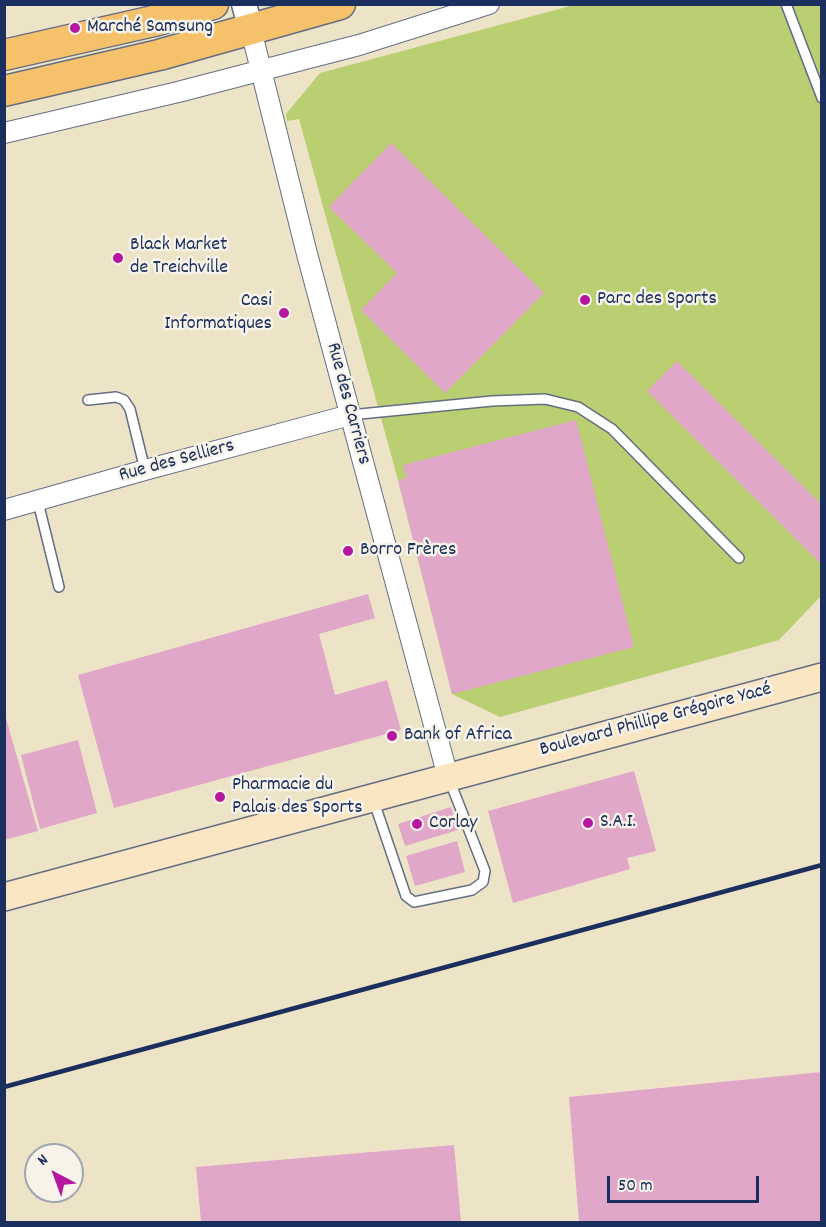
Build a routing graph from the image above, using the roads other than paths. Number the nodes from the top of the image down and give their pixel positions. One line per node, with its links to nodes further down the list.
1 (213, 4): 6 (main road)
2 (340, 4): 5 (main road)
3 (489, 4): 7 (street)
4 (786, 4): 9 (lane)
5 (247, 17): 7 (street, Rue des Carriers); 8 (main road)
6 (4, 55)
7 (261, 70): 10 (street); 12 (street, Rue des Carriers)
8 (4, 91)
9 (822, 98)
10 (4, 133)
11 (88, 400): 13 (lane)
12 (350, 416): 13 (street, Rue des Selliers); 16 (lane); 19 (street, Rue des Carriers)
13 (145, 470): 14 (street, Rue des Selliers)
14 (38, 501): 15 (street, Rue des Selliers); 17 (lane)
15 (4, 510)
16 (740, 558)
17 (59, 587)
18 (822, 677): 19 (main road, Boulevard Phillipe Grégoire Yacé)
19 (448, 777): 20 (main road, Boulevard Phillipe Grégoire Yacé); 20 (lane)
20 (372, 797): 21 (main road, Boulevard Phillipe Grégoire Yacé)
21 (4, 897)

